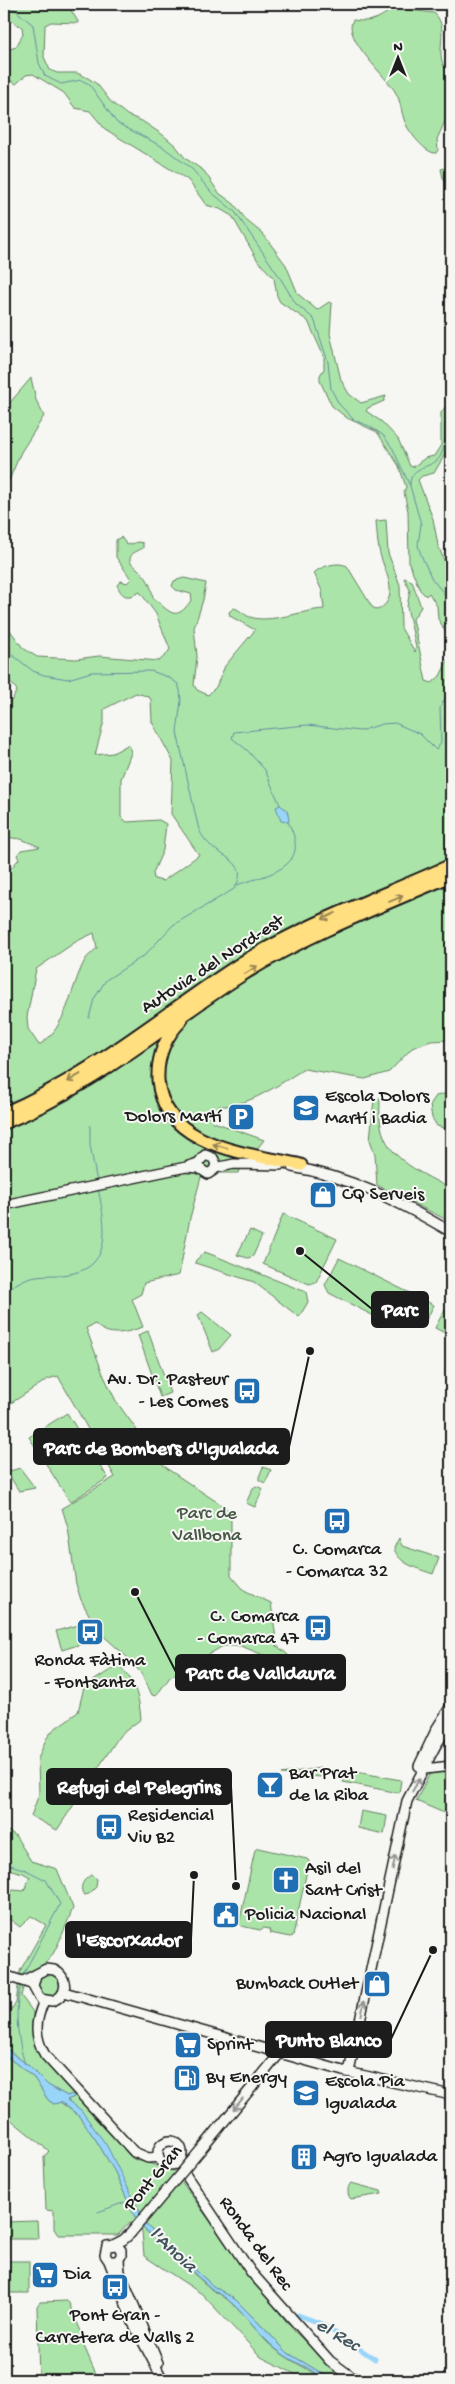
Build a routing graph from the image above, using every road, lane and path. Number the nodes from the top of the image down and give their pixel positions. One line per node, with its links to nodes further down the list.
1 (451, 865): 4 (highway, Autovia del Nord-est, one-way to 4)
2 (451, 876): 3 (highway, Autovia del Nord-est, one-way to 2)
3 (210, 997): 5 (highway, Autovia del Nord-est); 8 (highway, one-way to 3)
4 (4, 1113)
5 (4, 1123)
6 (215, 1164): 7 (street); 7 (street); 8 (street); 11 (street)
7 (198, 1165): 9 (street)
8 (301, 1165): 10 (street)
9 (4, 1205)
10 (451, 1226)
11 (451, 1232)
12 (451, 1706): 15 (street)
13 (451, 1723): 15 (street)
14 (451, 1766): 15 (street)
15 (422, 1768): 21 (street, one-way to 15)
16 (4, 1975): 17 (street)
17 (28, 1980): 18 (street); 19 (street)
18 (64, 1992): 19 (street); 20 (street)
19 (44, 2001): 23 (street)
20 (280, 2052): 21 (street); 25 (street, Pont Gran, one-way to 25, bridge)
21 (350, 2072): 22 (street)
22 (451, 2095)
23 (159, 2157): 24 (street); 24 (street)
24 (178, 2162): 28 (street, Ronda del Rec)
25 (118, 2247): 26 (street); 26 (street)
26 (114, 2260): 27 (street)
27 (163, 2380)
28 (356, 2380)

